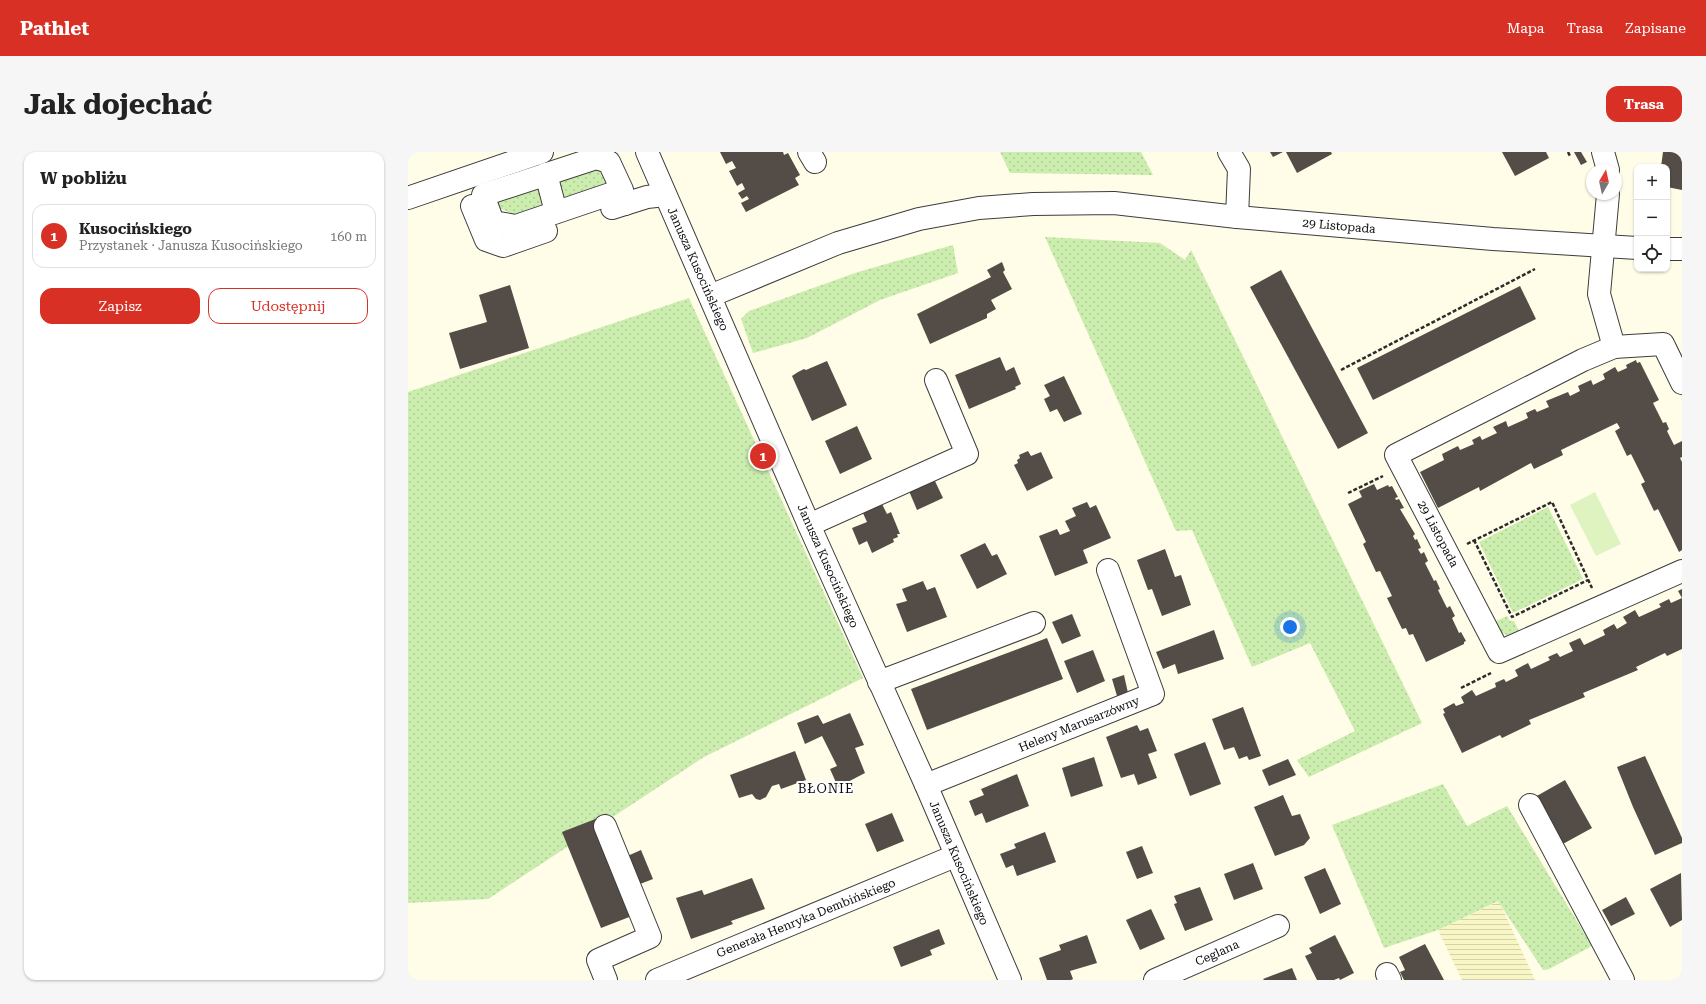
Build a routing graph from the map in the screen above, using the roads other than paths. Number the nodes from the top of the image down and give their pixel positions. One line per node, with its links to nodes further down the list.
1 (542, 152): 9 (street)
2 (647, 152): 7 (street, Janusza Kusocińskiego)
3 (1229, 152): 13 (street)
4 (1603, 152): 5 (street)
5 (1606, 164)
6 (546, 174): 8 (street); 12 (street); 12 (street)
7 (665, 195): 8 (street); 18 (street, Janusza Kusocińskiego)
8 (624, 197): 11 (street); 12 (street)
9 (408, 198)
10 (1607, 200): 14 (street)
11 (472, 205)
12 (556, 212)
13 (1237, 217): 14 (street, 29 Listopada); 18 (street, 29 Listopada)
14 (1603, 247): 15 (street, 29 Listopada); 19 (street)
15 (1634, 248)
16 (1670, 249): 17 (street)
17 (1682, 249)
18 (710, 296): 22 (street, Janusza Kusocińskiego)
19 (1614, 347): 21 (street, 29 Listopada); 24 (street, 29 Listopada)
20 (936, 380): 22 (street)
21 (1682, 383)
22 (809, 525): 26 (street, Janusza Kusocińskiego)
23 (1108, 570): 27 (street, Heleny Marusarzówny)
24 (1682, 571)
25 (1034, 623): 26 (street)
26 (880, 682): 27 (street, Janusza Kusocińskiego)
27 (926, 785): 30 (street, Janusza Kusocińskiego)
28 (1530, 805): 36 (street)
29 (605, 826): 32 (street)
30 (955, 856): 33 (street, Generała Henryka Dembińskiego); 34 (street, Janusza Kusocińskiego)
31 (1278, 926): 35 (street, Ceglana)
32 (606, 980)
33 (657, 980)
34 (1010, 980)
35 (1155, 980)
36 (1623, 980)

